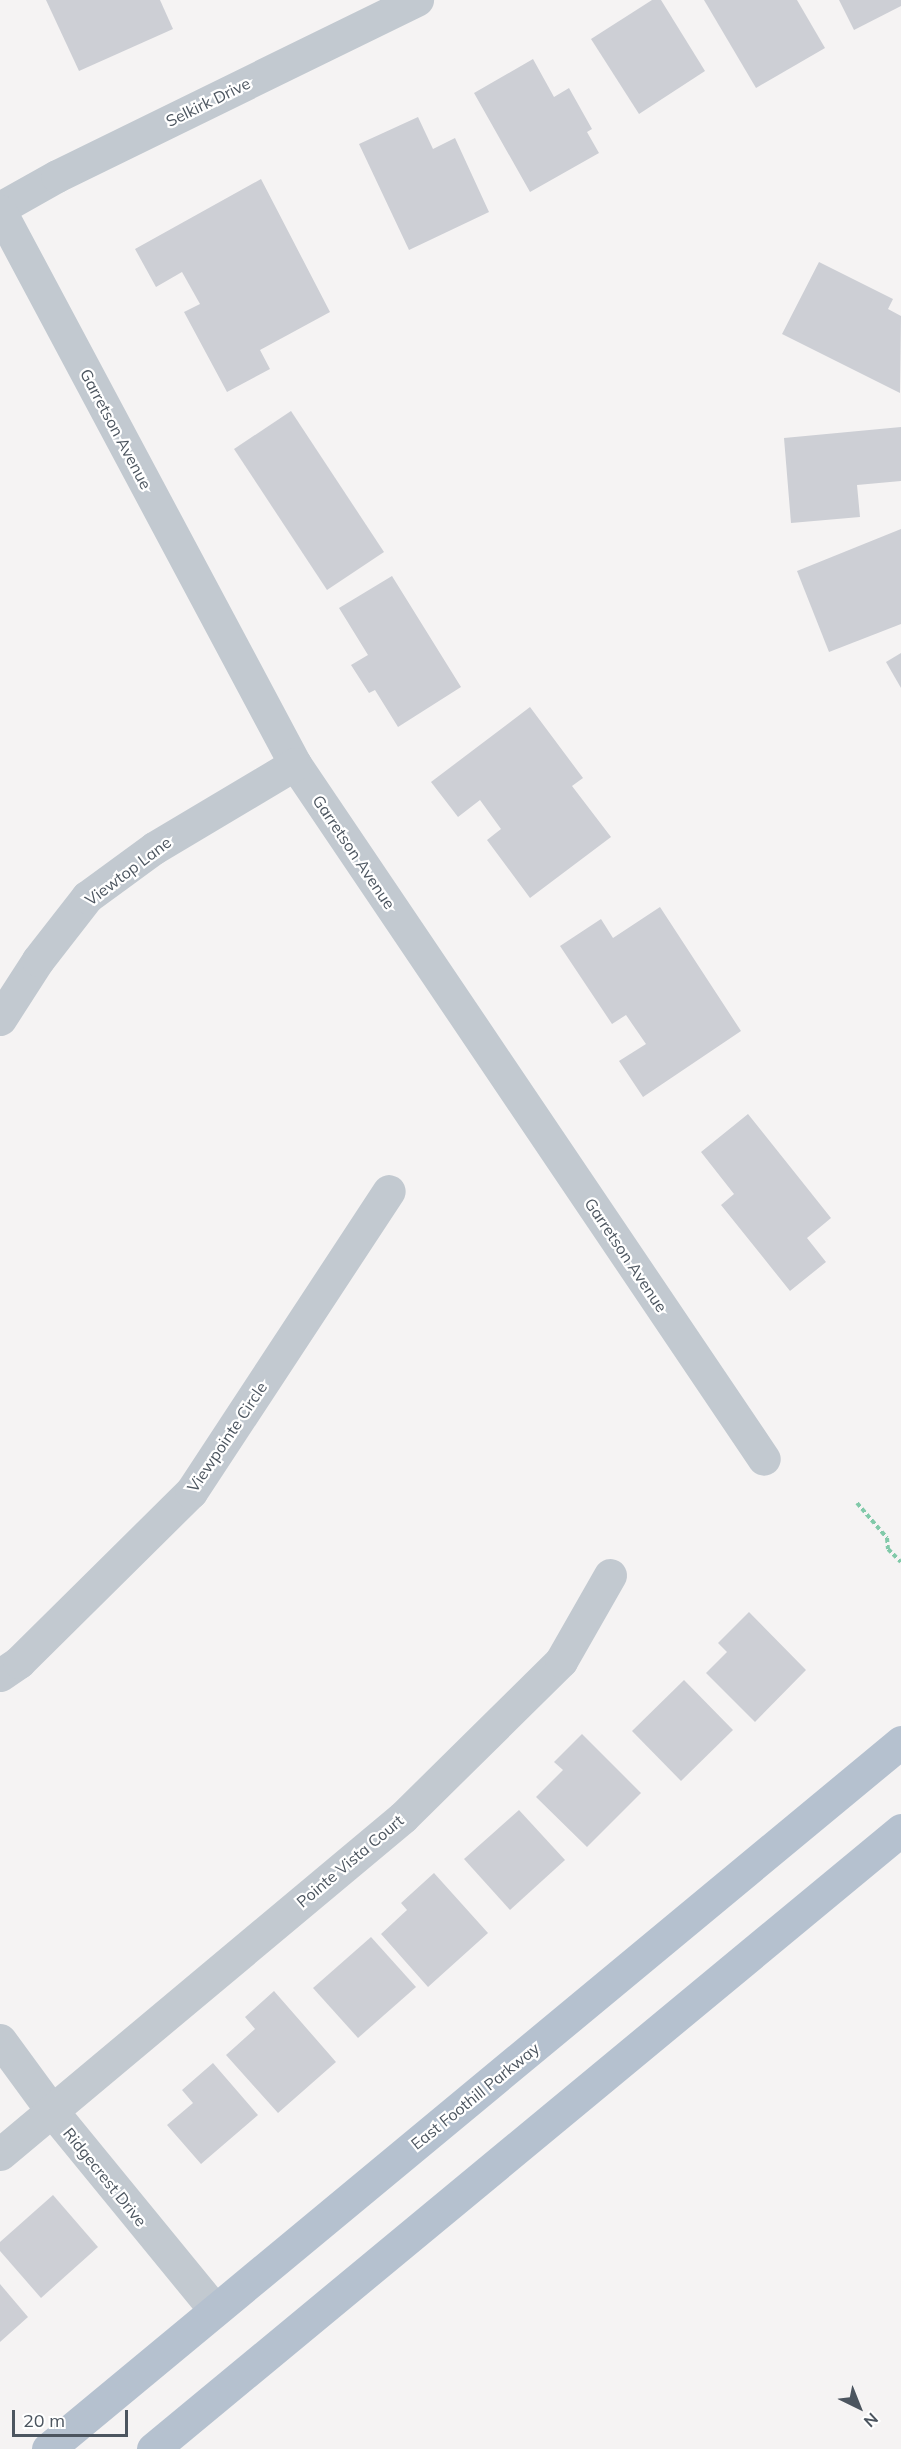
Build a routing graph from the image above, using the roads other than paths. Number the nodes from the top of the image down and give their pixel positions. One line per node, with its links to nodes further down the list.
1 (417, 0): 2 (street, Selkirk Drive)
2 (0, 209): 3 (street, Garretson Avenue)
3 (295, 764): 4 (street, Viewtop Lane); 6 (street, Garretson Avenue)
4 (0, 1019)
5 (389, 1191): 8 (street, Viewpointe Circle)
6 (764, 1459)
7 (610, 1575): 12 (street, Pointe Vista Court)
8 (0, 1675)
9 (901, 1742): 14 (main road, East Foothill Parkway)
10 (901, 1830): 16 (main road)
11 (0, 2040): 12 (street, Ridgecrest Drive)
12 (52, 2111): 13 (street, Pointe Vista Court); 14 (street, Ridgecrest Drive)
13 (0, 2154)
14 (215, 2310): 15 (main road, East Foothill Parkway)
15 (48, 2449)
16 (153, 2449)

